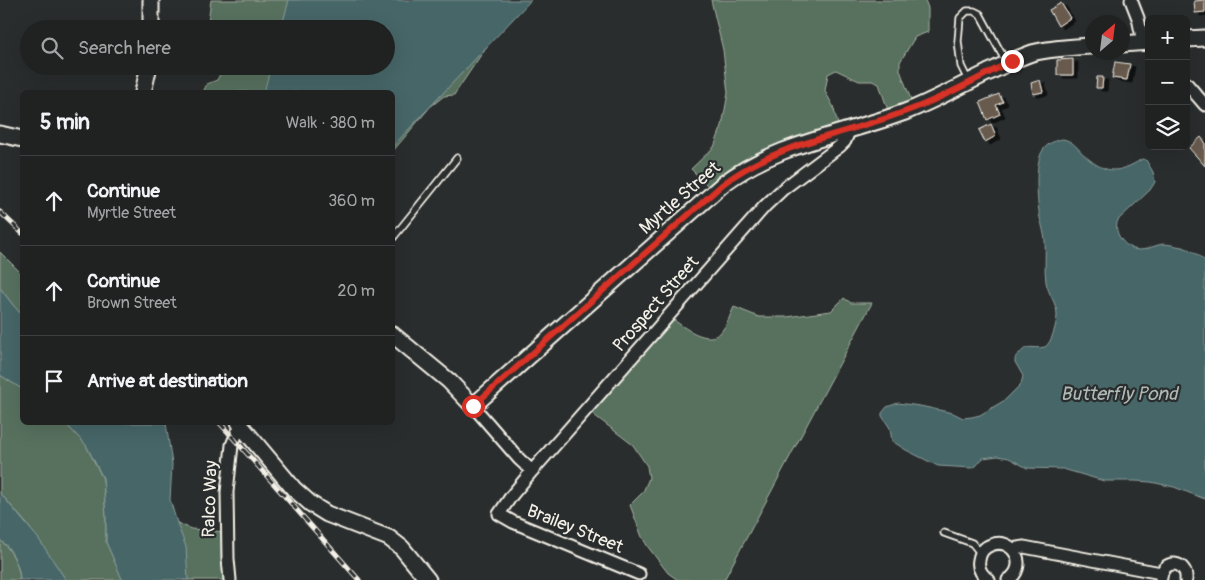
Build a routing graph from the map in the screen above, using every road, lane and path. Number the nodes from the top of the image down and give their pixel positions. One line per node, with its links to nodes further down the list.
1 (152, 0): 3 (street)
2 (1131, 0): 5 (street)
3 (151, 20)
4 (1205, 38): 6 (street)
5 (1145, 39)
6 (1190, 39)
7 (1145, 42): 8 (street)
8 (1130, 43)
9 (1085, 47): 10 (street, Myrtle Street)
10 (1006, 64): 12 (street, Myrtle Street); 12 (lane)
11 (147, 75): 14 (street)
12 (975, 79): 16 (street, Myrtle Street)
13 (1190, 88): 15 (street)
14 (143, 90)
15 (1205, 105)
16 (850, 129): 22 (street, Myrtle Street); 24 (street, Prospect Street)
17 (0, 134): 18 (street)
18 (20, 139)
19 (457, 158): 20 (lane)
20 (395, 235)
21 (395, 336): 22 (street)
22 (473, 406): 24 (street)
23 (241, 425): 31 (street, Ralco Way); 32 (street)
24 (532, 471): 25 (street, Prospect Street)
25 (498, 514): 29 (street, Brailey Street)
26 (944, 533): 28 (lane)
27 (1012, 549): 28 (street); 30 (street); 34 (street)
28 (981, 554): 33 (street)
29 (640, 574)
30 (1161, 576): 35 (street)
31 (230, 580)
32 (428, 580)
33 (989, 580)
34 (1008, 580)
35 (1186, 580)

